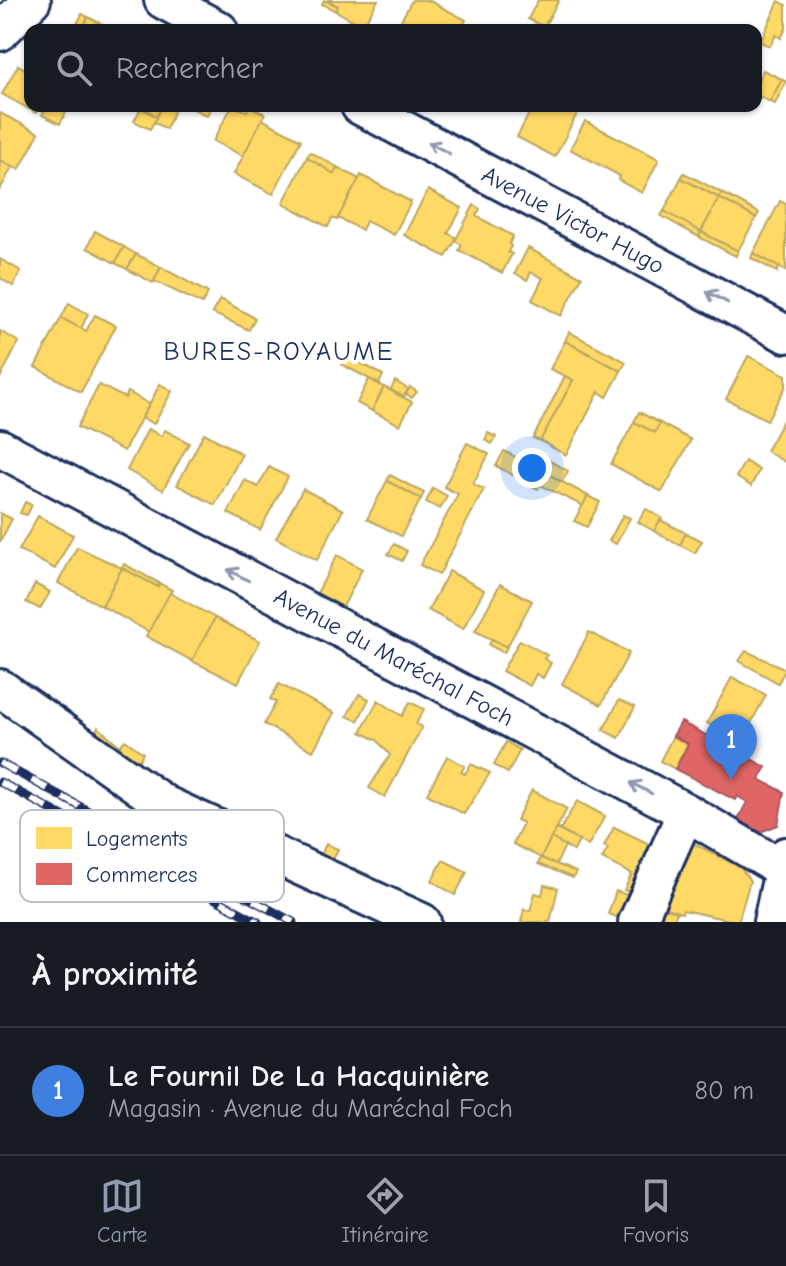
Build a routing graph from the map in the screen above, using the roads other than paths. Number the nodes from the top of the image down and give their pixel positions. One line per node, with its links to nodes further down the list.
1 (32, 0): 4 (street)
2 (163, 0): 3 (street)
3 (208, 24)
4 (0, 32)
5 (371, 112): 6 (street, Avenue Victor Hugo, one-way to 5)
6 (786, 334)
7 (0, 448): 10 (street, Avenue du Maréchal Foch, one-way to 7)
8 (0, 688): 9 (street)
9 (177, 810)
10 (686, 812): 12 (street, Avenue du Maréchal Foch); 14 (street)
11 (284, 859): 13 (street)
12 (785, 865): 15 (street)
13 (422, 922)
14 (637, 922)
15 (772, 922)

